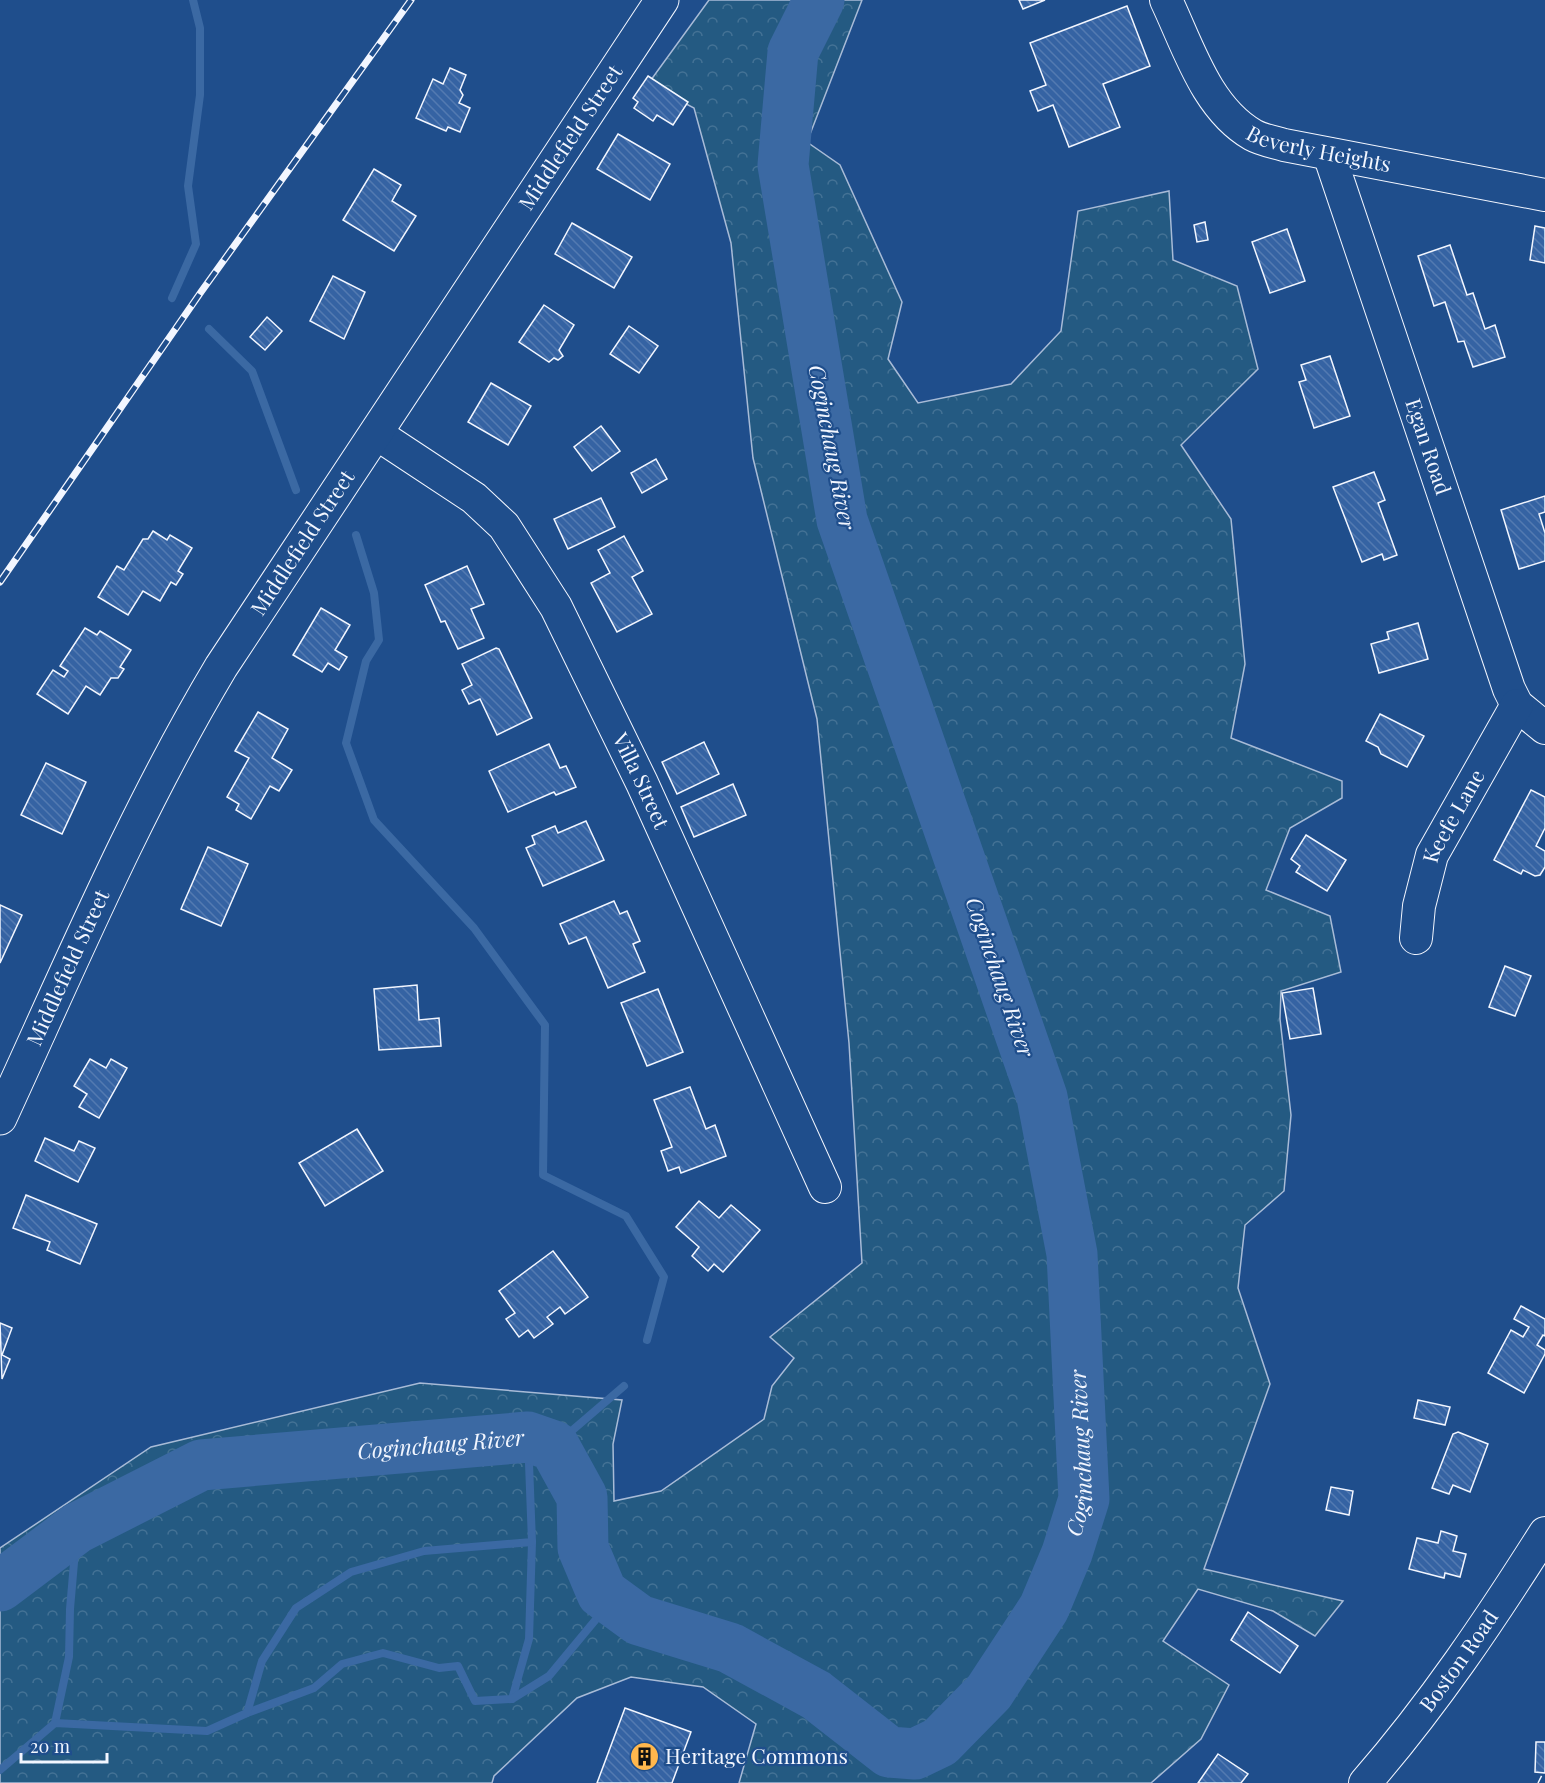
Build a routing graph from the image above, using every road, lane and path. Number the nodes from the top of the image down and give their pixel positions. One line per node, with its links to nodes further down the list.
1 (662, 0): 5 (main road, Middlefield Street)
2 (1166, 0): 3 (street, Beverly Heights)
3 (1329, 154): 4 (street, Beverly Heights); 6 (street, Egan Road)
4 (1545, 195)
5 (377, 434): 9 (main road, Middlefield Street); 10 (street, Villa Street)
6 (1517, 705): 7 (street, Egan Road); 8 (street, Keefe Lane)
7 (1545, 728)
8 (1416, 938)
9 (0, 1118)
10 (825, 1187)
11 (1545, 1533): 12 (street, Boston Road)
12 (1365, 1783)

